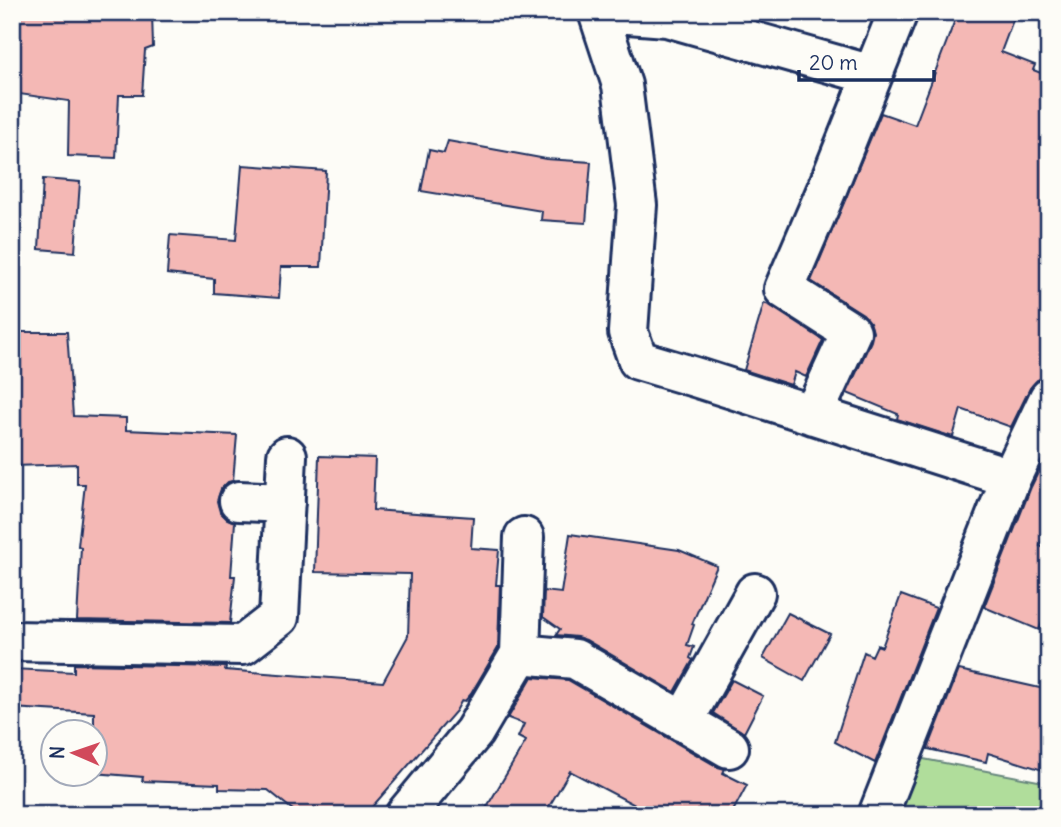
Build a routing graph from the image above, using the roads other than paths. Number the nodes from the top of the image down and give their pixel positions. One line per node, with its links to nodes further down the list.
1 (600, 12): 3 (street); 5 (street)
2 (898, 12): 3 (street)
3 (872, 75): 5 (street)
4 (1049, 398): 7 (street)
5 (813, 415): 7 (street)
6 (287, 456): 9 (street)
7 (1011, 478): 17 (street)
8 (239, 501): 9 (street)
9 (285, 503): 12 (street)
10 (524, 537): 13 (street)
11 (755, 593): 14 (street)
12 (12, 641)
13 (520, 654): 14 (street); 16 (street)
14 (683, 722): 15 (street)
15 (729, 748)
16 (405, 815)
17 (877, 815)

